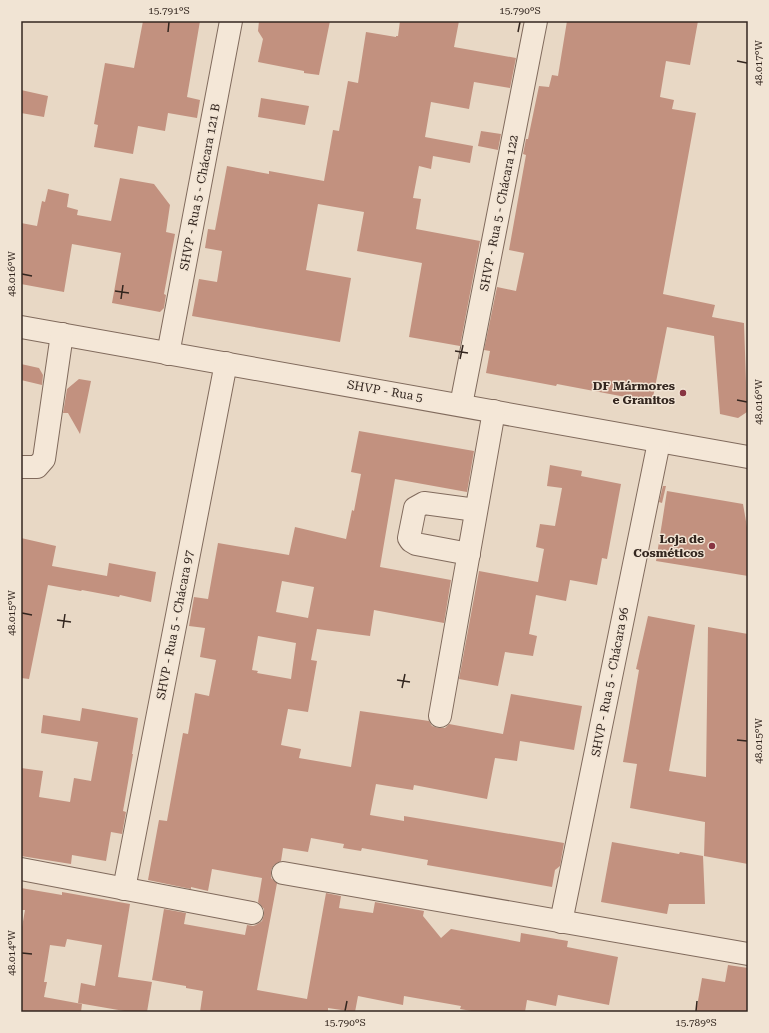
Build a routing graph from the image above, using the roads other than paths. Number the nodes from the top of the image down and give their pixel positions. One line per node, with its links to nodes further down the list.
1 (231, 21): 5 (street, SHVP - Rua 5 - Chácara 121 B)
2 (536, 21): 7 (street, SHVP - Rua 5 - Chácara 122)
3 (21, 327): 4 (street, SHVP - Rua 5)
4 (62, 334): 5 (street, SHVP - Rua 5); 11 (street)
5 (168, 354): 6 (street, SHVP - Rua 5)
6 (226, 363): 7 (street, SHVP - Rua 5); 17 (street, SHVP - Rua 5 - Chácara 97)
7 (461, 405): 8 (street, SHVP - Rua 5)
8 (494, 411): 9 (street, SHVP - Rua 5); 12 (street)
9 (659, 442): 10 (street, SHVP - Rua 5); 19 (street, SHVP - Rua 5 - Chácara 96)
10 (748, 457)
11 (21, 467)
12 (476, 510): 13 (street); 13 (street)
13 (469, 554): 14 (street)
14 (440, 716)
15 (21, 869): 17 (street)
16 (283, 873): 19 (street)
17 (124, 888): 18 (street)
18 (252, 913)
19 (561, 922): 20 (street)
20 (748, 954)

